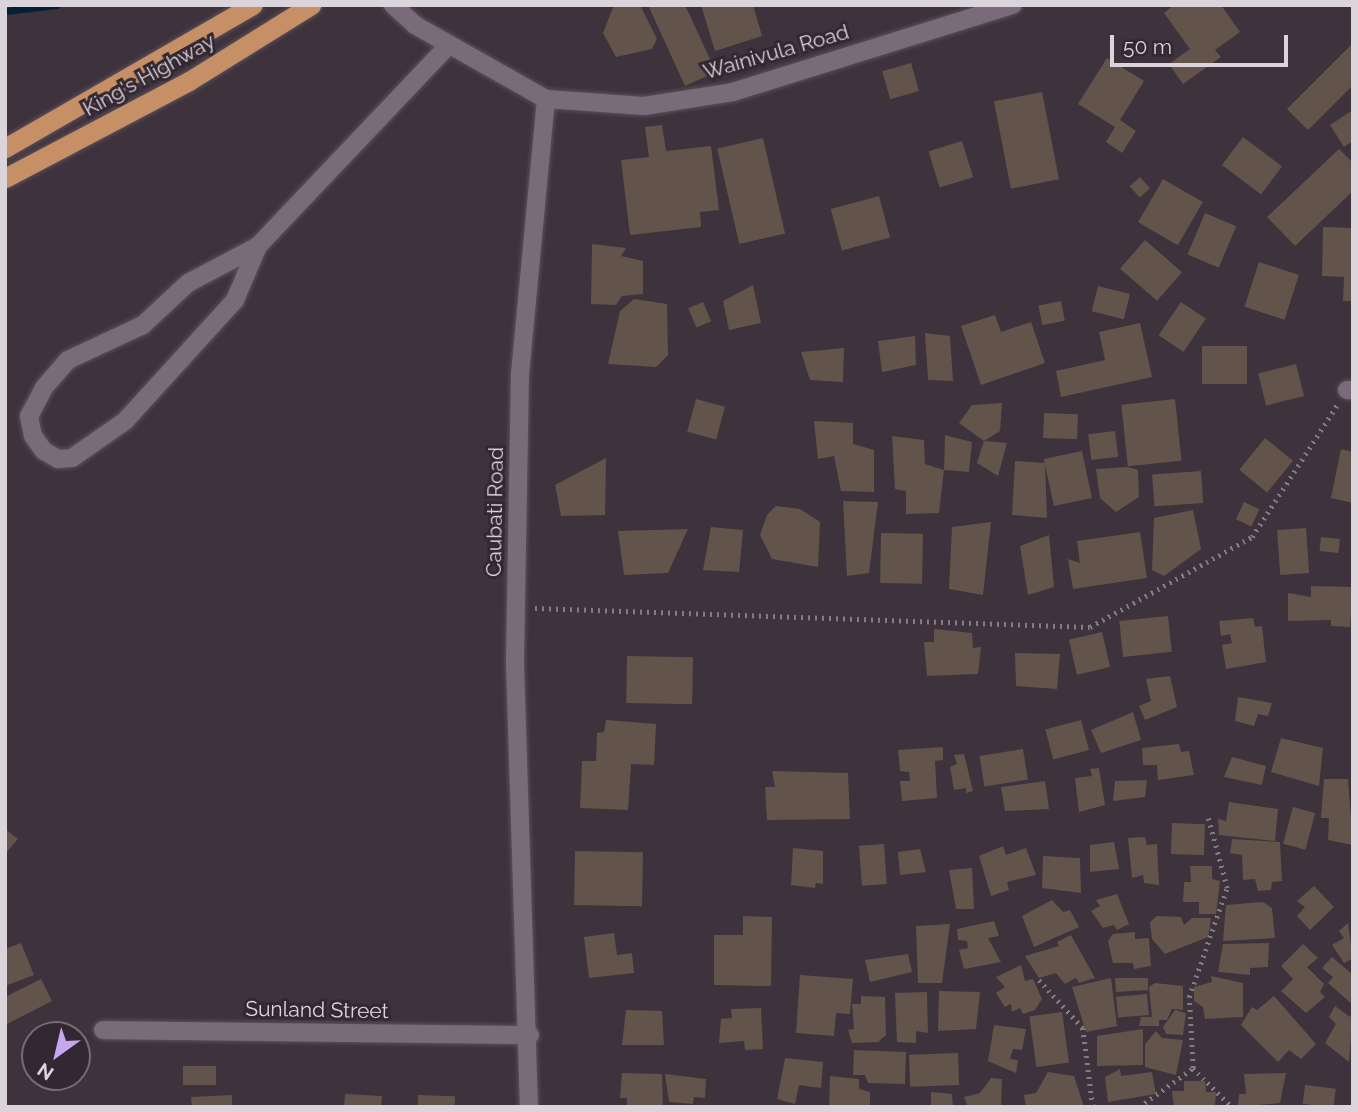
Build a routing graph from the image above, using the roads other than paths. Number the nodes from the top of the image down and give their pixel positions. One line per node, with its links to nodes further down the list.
1 (253, 5): 7 (highway, King's Highway)
2 (311, 5): 8 (highway, King's Highway)
3 (393, 5): 5 (street)
4 (1013, 5): 6 (street, Wainivula Road)
5 (449, 45): 6 (street); 9 (street)
6 (546, 99): 11 (street, Caubati Road)
7 (5, 148)
8 (5, 178)
9 (258, 246): 9 (street)
10 (103, 1030): 11 (street, Sunland Street)
11 (530, 1035): 12 (street, Caubati Road)
12 (529, 1107)

